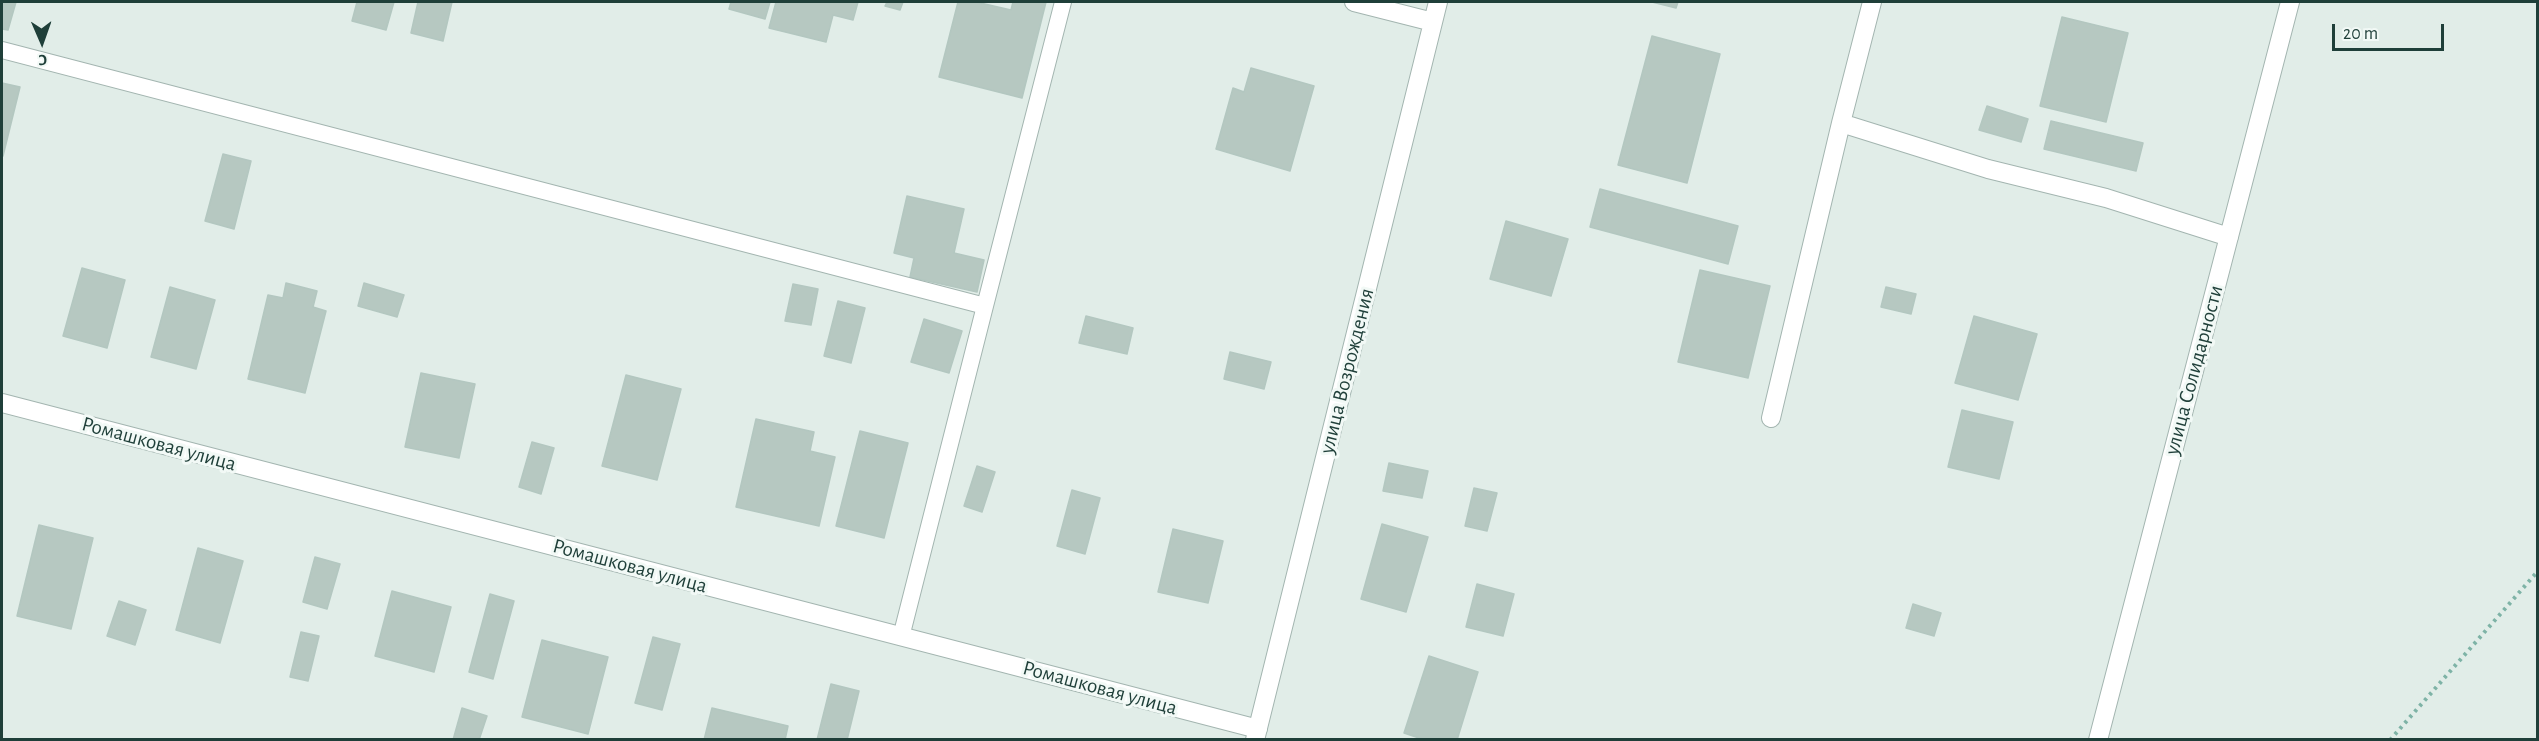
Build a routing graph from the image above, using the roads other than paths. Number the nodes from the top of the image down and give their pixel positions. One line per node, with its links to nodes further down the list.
1 (1063, 2): 10 (lane)
2 (1354, 2): 6 (street)
3 (1438, 2): 6 (street, улица Возрождения)
4 (1872, 2): 8 (street)
5 (2290, 2): 9 (street, улица Солидарности)
6 (1433, 22): 14 (street, улица Возрождения)
7 (2, 50): 10 (lane)
8 (1840, 123): 9 (street); 12 (street)
9 (2229, 237): 15 (street, улица Солидарности)
10 (986, 306): 13 (lane)
11 (2, 403): 13 (street, Ромашковая улица)
12 (1771, 418)
13 (901, 637): 14 (street, Ромашковая улица)
14 (1256, 734)
15 (2098, 740)

